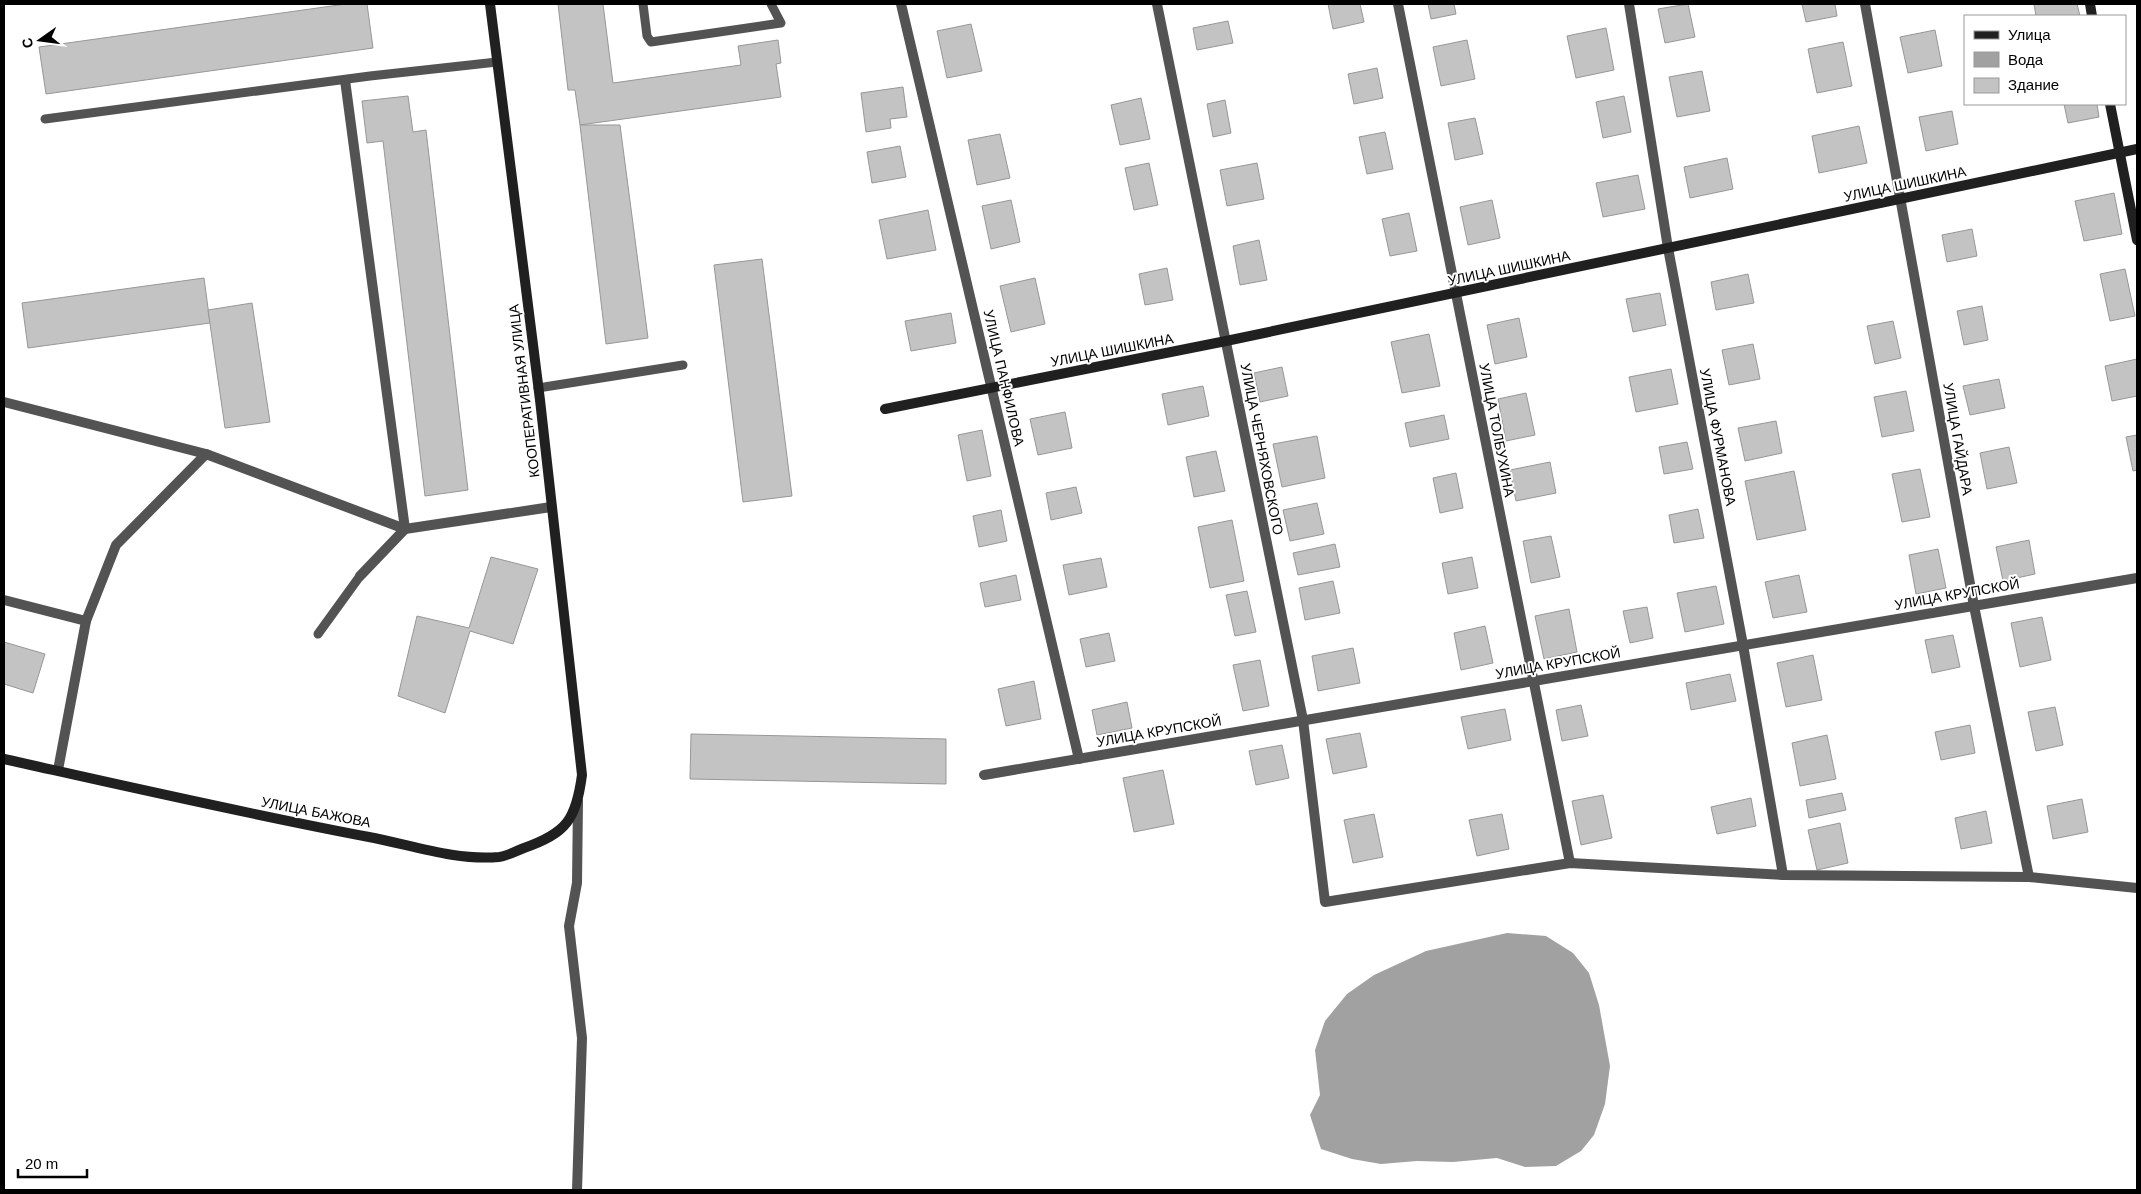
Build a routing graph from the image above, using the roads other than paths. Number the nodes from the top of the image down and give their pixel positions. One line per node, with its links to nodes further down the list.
1 (490, 4): 9 (street, КООПЕРАТИВНАЯ УЛИЦА)
2 (643, 4): 3 (lane)
3 (771, 4)
4 (901, 4): 22 (street, УЛИЦА ПАНФИЛОВА)
5 (1157, 4): 19 (street, УЛИЦА ЧЕРНЯХОВСКОГО)
6 (1398, 4): 18 (street, УЛИЦА ТОЛБУХИНА)
7 (1629, 4): 17 (street, УЛИЦА ФУРМАНОВА)
8 (1866, 4): 15 (street, УЛИЦА ГАЙДАРА)
9 (497, 62): 10 (lane); 21 (street, КООПЕРАТИВНАЯ УЛИЦА)
10 (345, 80): 12 (lane); 27 (street)
11 (2110, 105): 14 (street)
12 (45, 120)
13 (2137, 149): 14 (street, УЛИЦА ШИШКИНА)
14 (2120, 153): 15 (street, УЛИЦА ШИШКИНА); 16 (street)
15 (1902, 199): 17 (street, УЛИЦА ШИШКИНА); 31 (street, УЛИЦА ГАЙДАРА)
16 (2137, 240)
17 (1668, 248): 18 (street, УЛИЦА ШИШКИНА); 34 (street, УЛИЦА ФУРМАНОВА)
18 (1456, 293): 19 (street, УЛИЦА ШИШКИНА); 35 (street, УЛИЦА ТОЛБУХИНА)
19 (1226, 341): 22 (street, УЛИЦА ШИШКИНА); 36 (street, УЛИЦА ЧЕРНЯХОВСКОГО)
20 (683, 365): 21 (lane)
21 (538, 388): 26 (street, КООПЕРАТИВНАЯ УЛИЦА)
22 (992, 388): 24 (street, УЛИЦА ШИШКИНА); 38 (street, УЛИЦА ПАНФИЛОВА)
23 (4, 402): 25 (street)
24 (885, 409)
25 (206, 454): 27 (street); 32 (street)
26 (551, 507): 27 (street); 40 (street, КООПЕРАТИВНАЯ УЛИЦА)
27 (405, 529): 28 (street)
28 (360, 576): 33 (lane)
29 (2137, 578): 31 (street, УЛИЦА КРУПСКОЙ)
30 (4, 600): 32 (street)
31 (1974, 606): 34 (street, УЛИЦА КРУПСКОЙ); 45 (street, УЛИЦА ГАЙДАРА)
32 (86, 621): 39 (street)
33 (318, 634)
34 (1743, 645): 35 (street, УЛИЦА КРУПСКОЙ); 44 (street, УЛИЦА ФУРМАНОВА)
35 (1534, 681): 36 (street, УЛИЦА КРУПСКОЙ); 43 (street, УЛИЦА ТОЛБУХИНА)
36 (1303, 720): 38 (street, УЛИЦА КРУПСКОЙ); 43 (street, УЛИЦА ЧЕРНЯХОВСКОГО)
37 (4, 758): 39 (street, УЛИЦА БАЖОВА)
38 (1079, 759): 41 (street, УЛИЦА КРУПСКОЙ)
39 (58, 770): 42 (street, УЛИЦА БАЖОВА)
40 (582, 775): 42 (street, УЛИЦА БАЖОВА)
41 (984, 775)
42 (578, 801): 47 (street)
43 (1570, 862): 44 (street)
44 (1783, 876): 45 (street)
45 (2030, 877): 46 (street)
46 (2137, 888)
47 (577, 1190)

